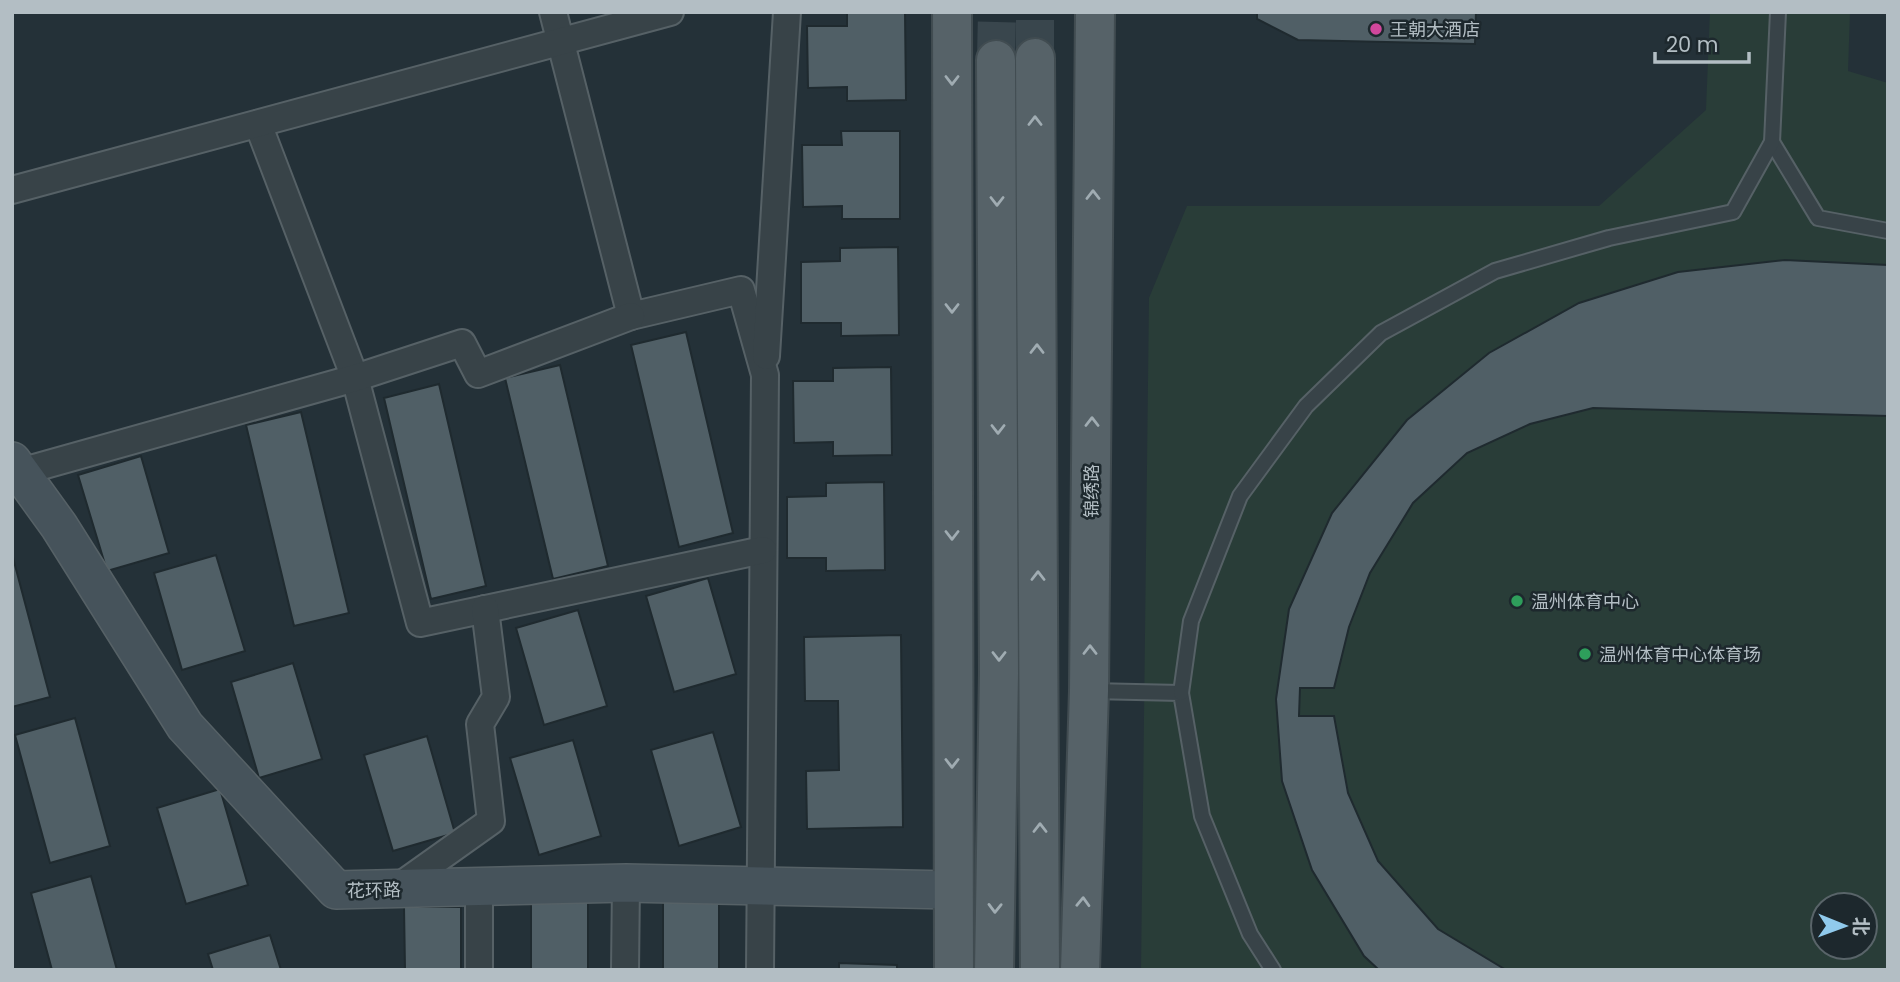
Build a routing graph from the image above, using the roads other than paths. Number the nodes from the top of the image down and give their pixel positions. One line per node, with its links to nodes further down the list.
1 (553, 12): 7 (street)
2 (670, 12): 7 (street)
3 (787, 12): 15 (street)
4 (952, 12): 26 (main road, one-way to 26)
5 (1095, 12): 20 (main road, 锦绣路, one-way to 5)
6 (1778, 12): 11 (lane)
7 (561, 42): 10 (street); 14 (street)
8 (1035, 58): 32 (main road, one-way to 8)
9 (996, 60): 31 (main road, one-way to 31)
10 (258, 124): 12 (street); 16 (street)
11 (1772, 142): 13 (lane); 21 (lane)
12 (12, 190)
13 (1888, 231)
14 (631, 316): 15 (street); 16 (street)
15 (765, 375): 18 (street)
16 (355, 378): 17 (street); 19 (street)
17 (16, 466): 25 (street, 花环路)
18 (763, 550): 19 (street); 23 (street)
19 (485, 609): 25 (street)
20 (1090, 691): 21 (lane); 33 (main road, 锦绣路, one-way to 20)
21 (1181, 693): 34 (lane)
22 (626, 883): 23 (street, 花环路); 24 (street, 花环路); 28 (street)
23 (761, 885): 26 (street, 花环路); 29 (street)
24 (480, 887): 25 (street, 花环路); 27 (street)
25 (394, 890)
26 (952, 890): 30 (main road)
27 (479, 970)
28 (625, 970)
29 (760, 970)
30 (954, 970)
31 (994, 970)
32 (1040, 970)
33 (1080, 970)
34 (1273, 970)

